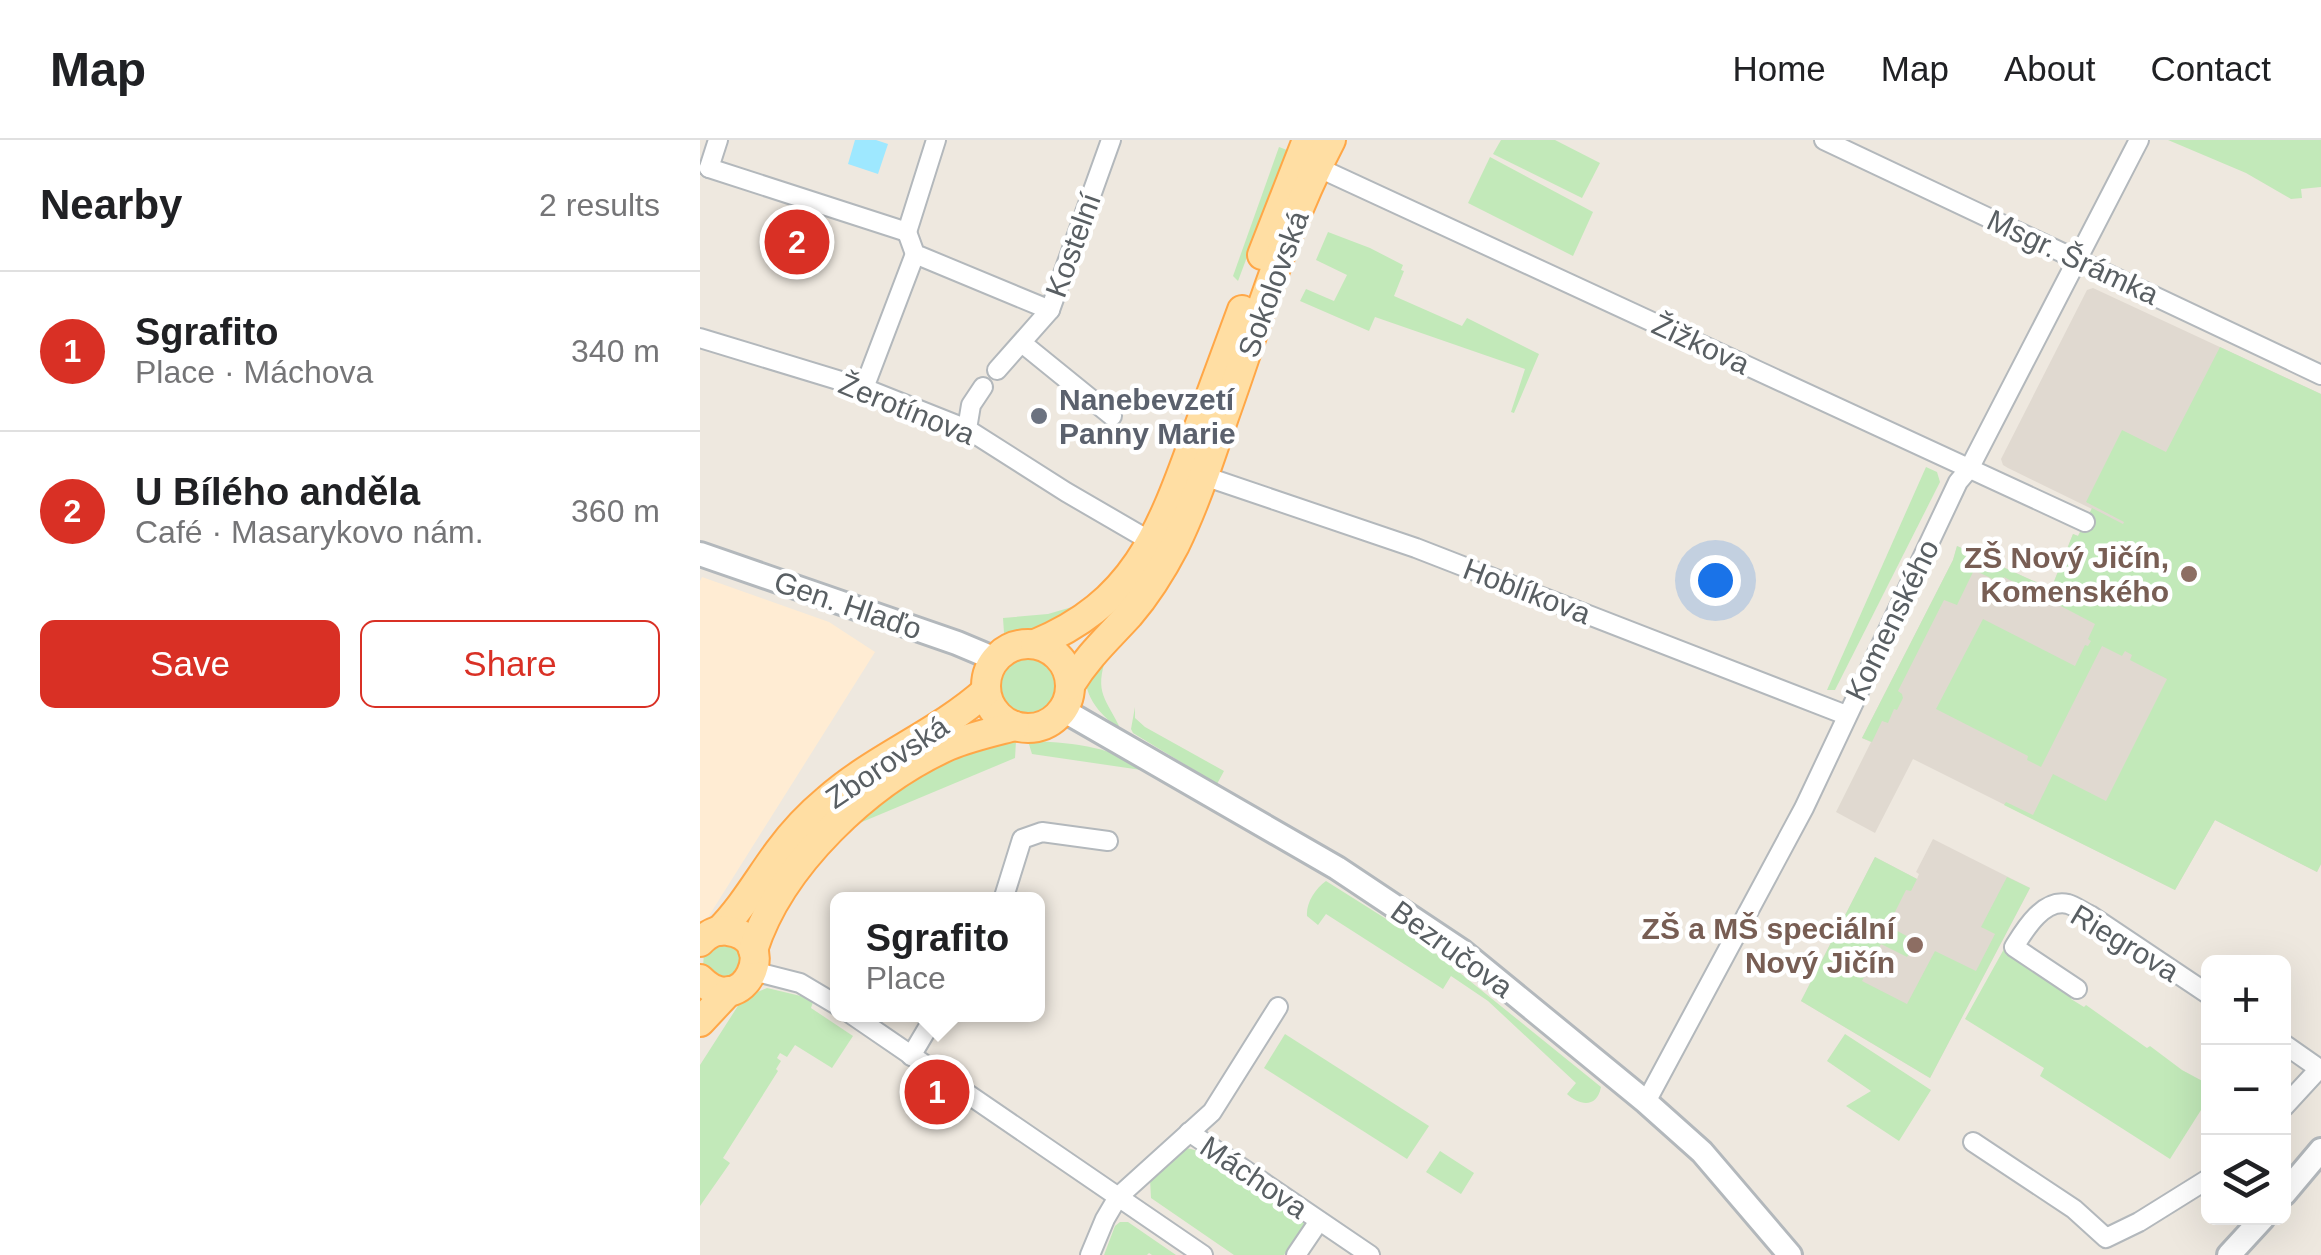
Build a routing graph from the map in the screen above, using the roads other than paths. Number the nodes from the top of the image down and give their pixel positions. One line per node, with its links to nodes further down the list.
1 (718, 140): 9 (street)
2 (936, 140): 10 (street)
3 (1111, 140): 13 (street, Kostelní)
4 (1307, 140): 25 (main road, Sokolovská)
5 (1330, 140): 8 (main road, Sokolovská)
6 (1824, 140): 12 (street, Msgr. Šrámka)
7 (2138, 140): 12 (street, Komenského)
8 (1317, 167): 22 (street, Žižkova); 23 (main road, Sokolovská)
9 (705, 171): 10 (street)
10 (907, 232): 11 (street)
11 (915, 254): 13 (street); 18 (street)
12 (2078, 259): 17 (street, Msgr. Šrámka); 22 (street, Komenského)
13 (1050, 310): 15 (street, Kostelní)
14 (700, 338): 18 (street, Žerotínova)
15 (1022, 343): 16 (street, Kostelní); 20 (street)
16 (996, 370)
17 (2321, 375)
18 (864, 388): 21 (street, Žerotínova)
19 (983, 388): 21 (street)
20 (1112, 416)
21 (967, 429): 25 (street, Žerotínova)
22 (1969, 469): 24 (street, Žižkova); 31 (street, Komenského)
23 (1204, 476): 30 (main road, Sokolovská); 31 (street, Hoblíkova)
24 (2085, 522)
25 (1152, 542): 27 (main road, Sokolovská)
26 (700, 554): 28 (street, Gen. Hlaďo)
27 (1034, 644): 28 (main road); 30 (main road)
28 (996, 659): 29 (main road)
29 (986, 691): 32 (main road); 35 (main road, Zborovská)
30 (1066, 698): 32 (main road); 50 (street, Bezručova)
31 (1846, 715): 50 (street, Komenského)
32 (1015, 726): 36 (main road, Zborovská)
33 (1108, 840): 34 (street)
34 (1005, 892)
35 (705, 939): 36 (main road)
36 (753, 960): 40 (main road); 41 (street)
37 (700, 979): 40 (main road)
38 (2077, 989): 39 (street, Riegrova)
39 (2201, 989)
40 (729, 991): 43 (main road)
41 (830, 1001)
42 (1278, 1007): 51 (street, Máchova)
43 (700, 1022)
44 (862, 1022): 47 (street)
45 (931, 1022): 47 (street)
46 (2285, 1045): 48 (street)
47 (911, 1056): 56 (street)
48 (2320, 1070): 49 (street)
49 (2291, 1100)
50 (1646, 1102): 63 (street, Bezručova)
51 (1189, 1132): 56 (street, Máchova); 57 (street, Máchova)
52 (1973, 1142): 54 (street)
53 (2321, 1150): 55 (street)
54 (2201, 1183)
55 (2291, 1186)
56 (1118, 1197): 59 (street); 60 (street)
57 (1319, 1220): 61 (street, Máchova); 62 (street, Máchova)
58 (2257, 1225): 64 (street)
59 (1090, 1255)
60 (1203, 1255)
61 (1296, 1255)
62 (1370, 1255)
63 (1790, 1255)
64 (2229, 1255)

